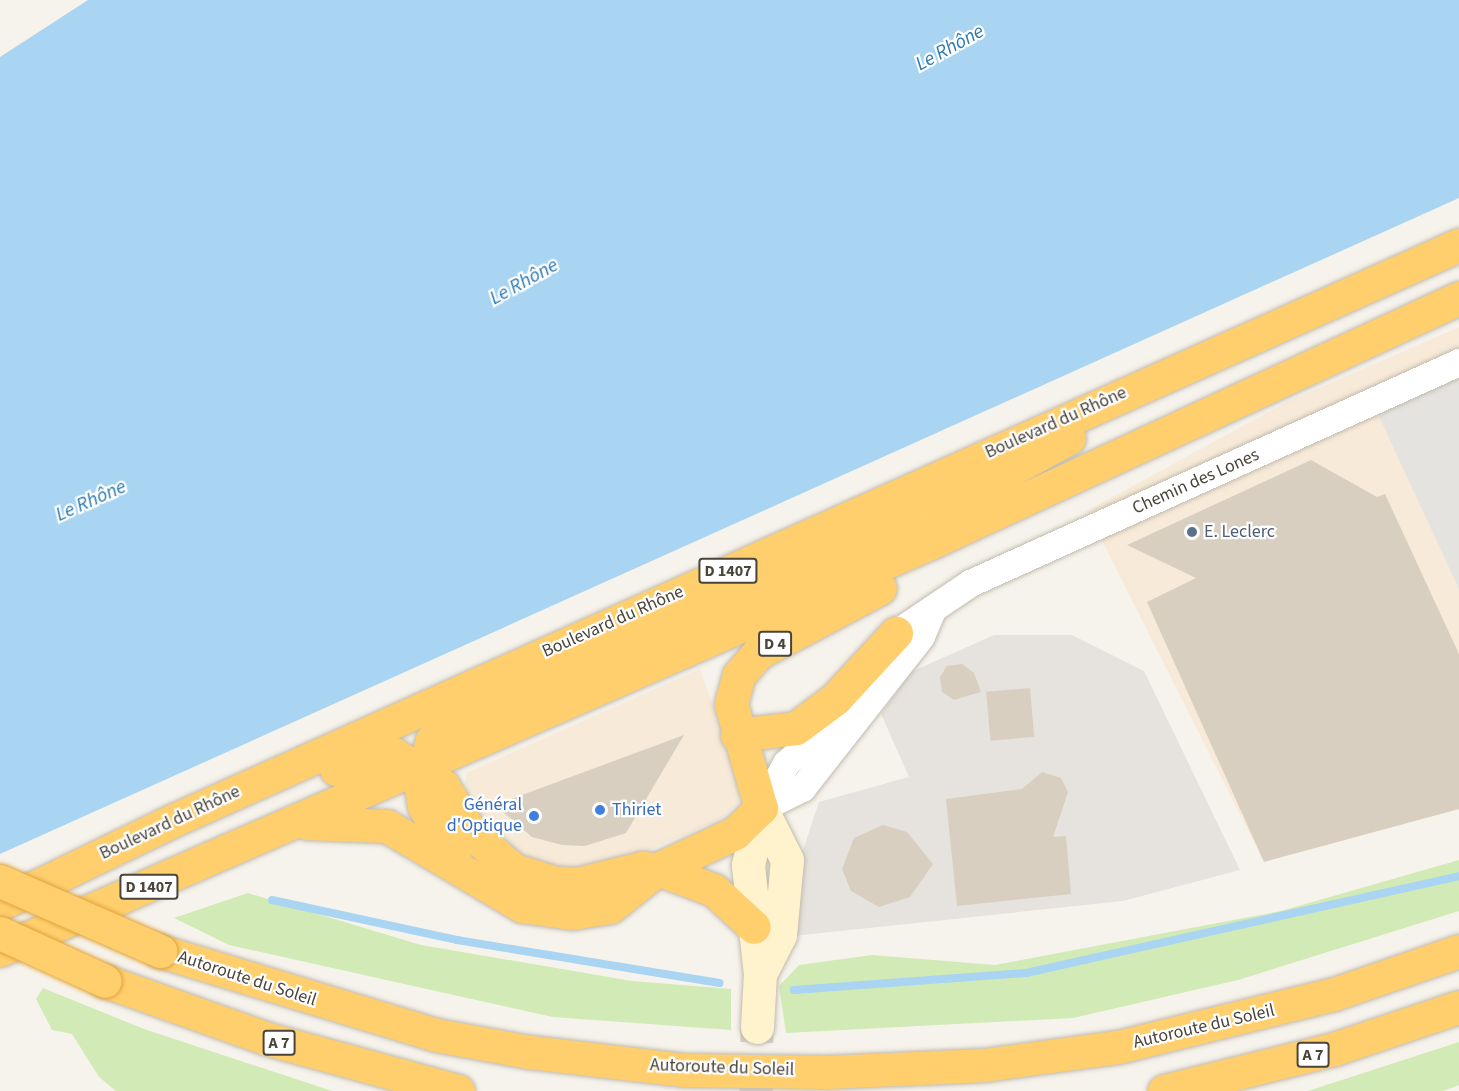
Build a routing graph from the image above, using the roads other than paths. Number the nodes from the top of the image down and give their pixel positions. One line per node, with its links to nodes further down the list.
1 (1459, 245): 3 (highway, Boulevard du Rhône / D 1407)
2 (1459, 298): 5 (highway, D 1407)
3 (1205, 358): 9 (highway); 15 (highway, Boulevard du Rhône / D 1407)
4 (1459, 362): 6 (street, Chemin des Lones)
5 (930, 543): 8 (highway, D 4); 9 (highway, D 1407)
6 (935, 604): 7 (street, Chemin des Lones); 10 (street)
7 (896, 633): 8 (highway); 10 (street, Chemin des Lones)
8 (737, 735): 10 (highway, D 4)
9 (424, 769): 11 (highway, D 1407); 12 (highway); 13 (highway); 15 (highway)
10 (762, 808): 13 (highway); 16 (main road, Chemin des Lones / D 4); 20 (main road, Chemin des Lones / D 4)
11 (298, 823): 12 (highway); 18 (highway, D 1407)
12 (456, 863): 13 (highway)
13 (658, 869): 16 (highway)
14 (0, 881): 19 (highway, Autoroute du Soleil, bridge)
15 (0, 906)
16 (754, 927): 20 (main road, Chemin des Lones / D 4)
17 (0, 933): 23 (highway, A 7, bridge)
18 (0, 950)
19 (1459, 951)
20 (760, 974): 22 (main road, Chemin des Lones / D 4)
21 (1459, 1006): 24 (highway, A 7)
22 (757, 1027)
23 (458, 1091)
24 (1164, 1091)

